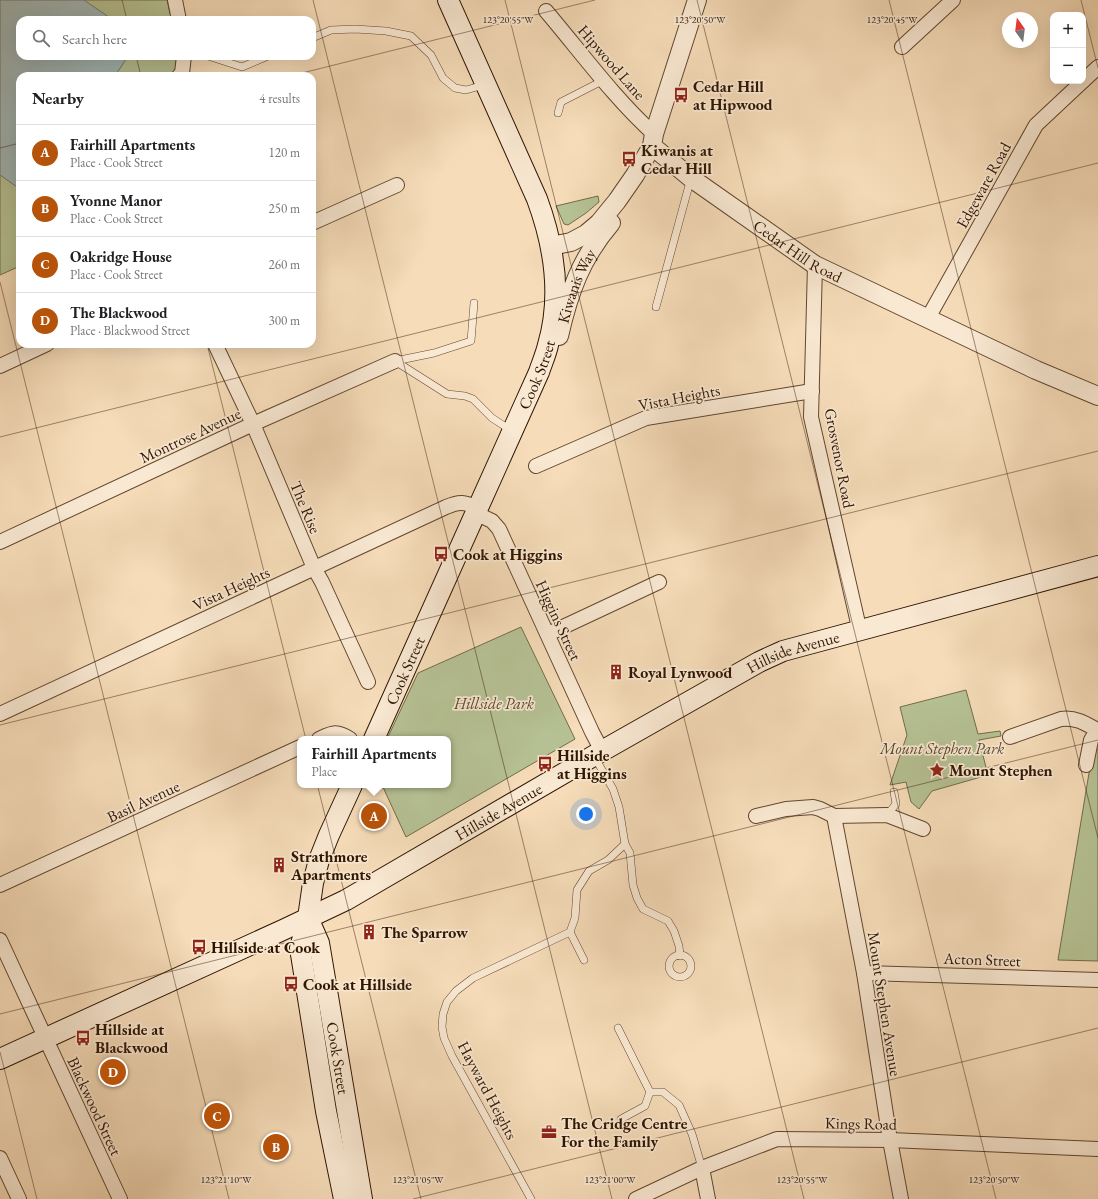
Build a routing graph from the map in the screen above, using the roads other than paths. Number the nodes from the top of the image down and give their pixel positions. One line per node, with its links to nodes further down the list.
1 (175, 0): 6 (street)
2 (448, 0): 16 (main road, Cook Street)
3 (698, 0): 19 (street)
4 (946, 2): 8 (street)
5 (546, 11): 15 (street, Hipwood Lane)
6 (178, 16)
7 (316, 36): 16 (lane)
8 (902, 47)
9 (184, 60): 13 (street)
10 (220, 60): 11 (lane)
11 (259, 60)
12 (1098, 67): 14 (street, Edgeware Road)
13 (182, 72)
14 (1086, 78)
15 (604, 80): 18 (lane); 19 (street, Hipwood Lane)
16 (486, 84): 24 (main road, Cook Street)
17 (1080, 84): 28 (street, Edgeware Road)
18 (558, 113)
19 (653, 140): 20 (street, Cedar Hill Road); 22 (street, Kiwanis Way)
20 (691, 178): 25 (street, Cedar Hill Road); 27 (lane)
21 (397, 185): 23 (street)
22 (617, 201): 24 (street, Kiwanis Way); 33 (street, Kiwanis Way)
23 (316, 221)
24 (551, 246): 33 (main road, Cook Street)
25 (815, 265): 28 (street, Cedar Hill Road); 34 (street, Grosvenor Road)
26 (474, 304): 31 (lane)
27 (656, 307)
28 (928, 318): 35 (street, Cedar Hill Road)
29 (38, 348): 32 (street)
30 (217, 348): 36 (street, The Rise)
31 (395, 360): 36 (street, Montrose Avenue); 37 (lane)
32 (0, 366)
33 (539, 372): 37 (main road, Cook Street)
34 (812, 391): 38 (street, Vista Heights); 44 (street, Grosvenor Road)
35 (1098, 396)
36 (253, 424): 40 (street, Montrose Avenue); 42 (street, The Rise)
37 (512, 431): 39 (main road, Cook Street)
38 (536, 466)
39 (477, 510): 42 (street, Vista Heights); 45 (street, Higgins Street); 51 (main road, Cook Street)
40 (0, 542)
41 (1098, 566): 44 (main road, Hillside Avenue)
42 (314, 568): 46 (street, The Rise); 47 (street, Vista Heights)
43 (659, 582): 45 (street)
44 (860, 632): 54 (main road, Hillside Avenue)
45 (548, 634): 54 (street, Higgins Street)
46 (368, 682)
47 (0, 714)
48 (1098, 730): 52 (street); 55 (street)
49 (324, 736): 50 (street)
50 (345, 736)
51 (375, 736)
52 (1010, 737)
53 (297, 749): 63 (street, Basil Avenue)
54 (598, 753): 62 (lane); 64 (main road, Hillside Avenue)
55 (1086, 765)
56 (351, 788): 64 (main road, Cook Street)
57 (894, 792): 58 (lane)
58 (887, 815): 60 (street); 61 (street)
59 (756, 816): 60 (street)
60 (834, 816): 69 (street, Mount Stephen Avenue)
61 (923, 830)
62 (625, 844): 65 (lane); 67 (lane)
63 (0, 885)
64 (308, 918): 72 (main road, Hillside Avenue); 82 (main road, Cook Street); 83 (main road, Cook Street)
65 (570, 932): 68 (lane); 84 (lane, Hayward Heights)
66 (0, 940): 72 (street, Blackwood Street)
67 (680, 956)
68 (584, 960)
69 (864, 973): 70 (street, Acton Street); 76 (street, Mount Stephen Avenue)
70 (1098, 980)
71 (618, 1028): 74 (lane)
72 (46, 1038): 73 (main road, Hillside Avenue); 81 (street, Blackwood Street)
73 (0, 1059)
74 (650, 1092): 75 (lane); 79 (lane)
75 (621, 1119)
76 (890, 1140): 77 (street, Kings Road); 79 (street, Kings Road); 87 (street, Mount Stephen Avenue)
77 (1098, 1149)
78 (0, 1158): 80 (street)
79 (702, 1168): 85 (street, Kings Road); 86 (street)
80 (19, 1199)
81 (120, 1199)
82 (344, 1199)
83 (362, 1199)
84 (531, 1199)
85 (636, 1199)
86 (708, 1199)
87 (901, 1199)

